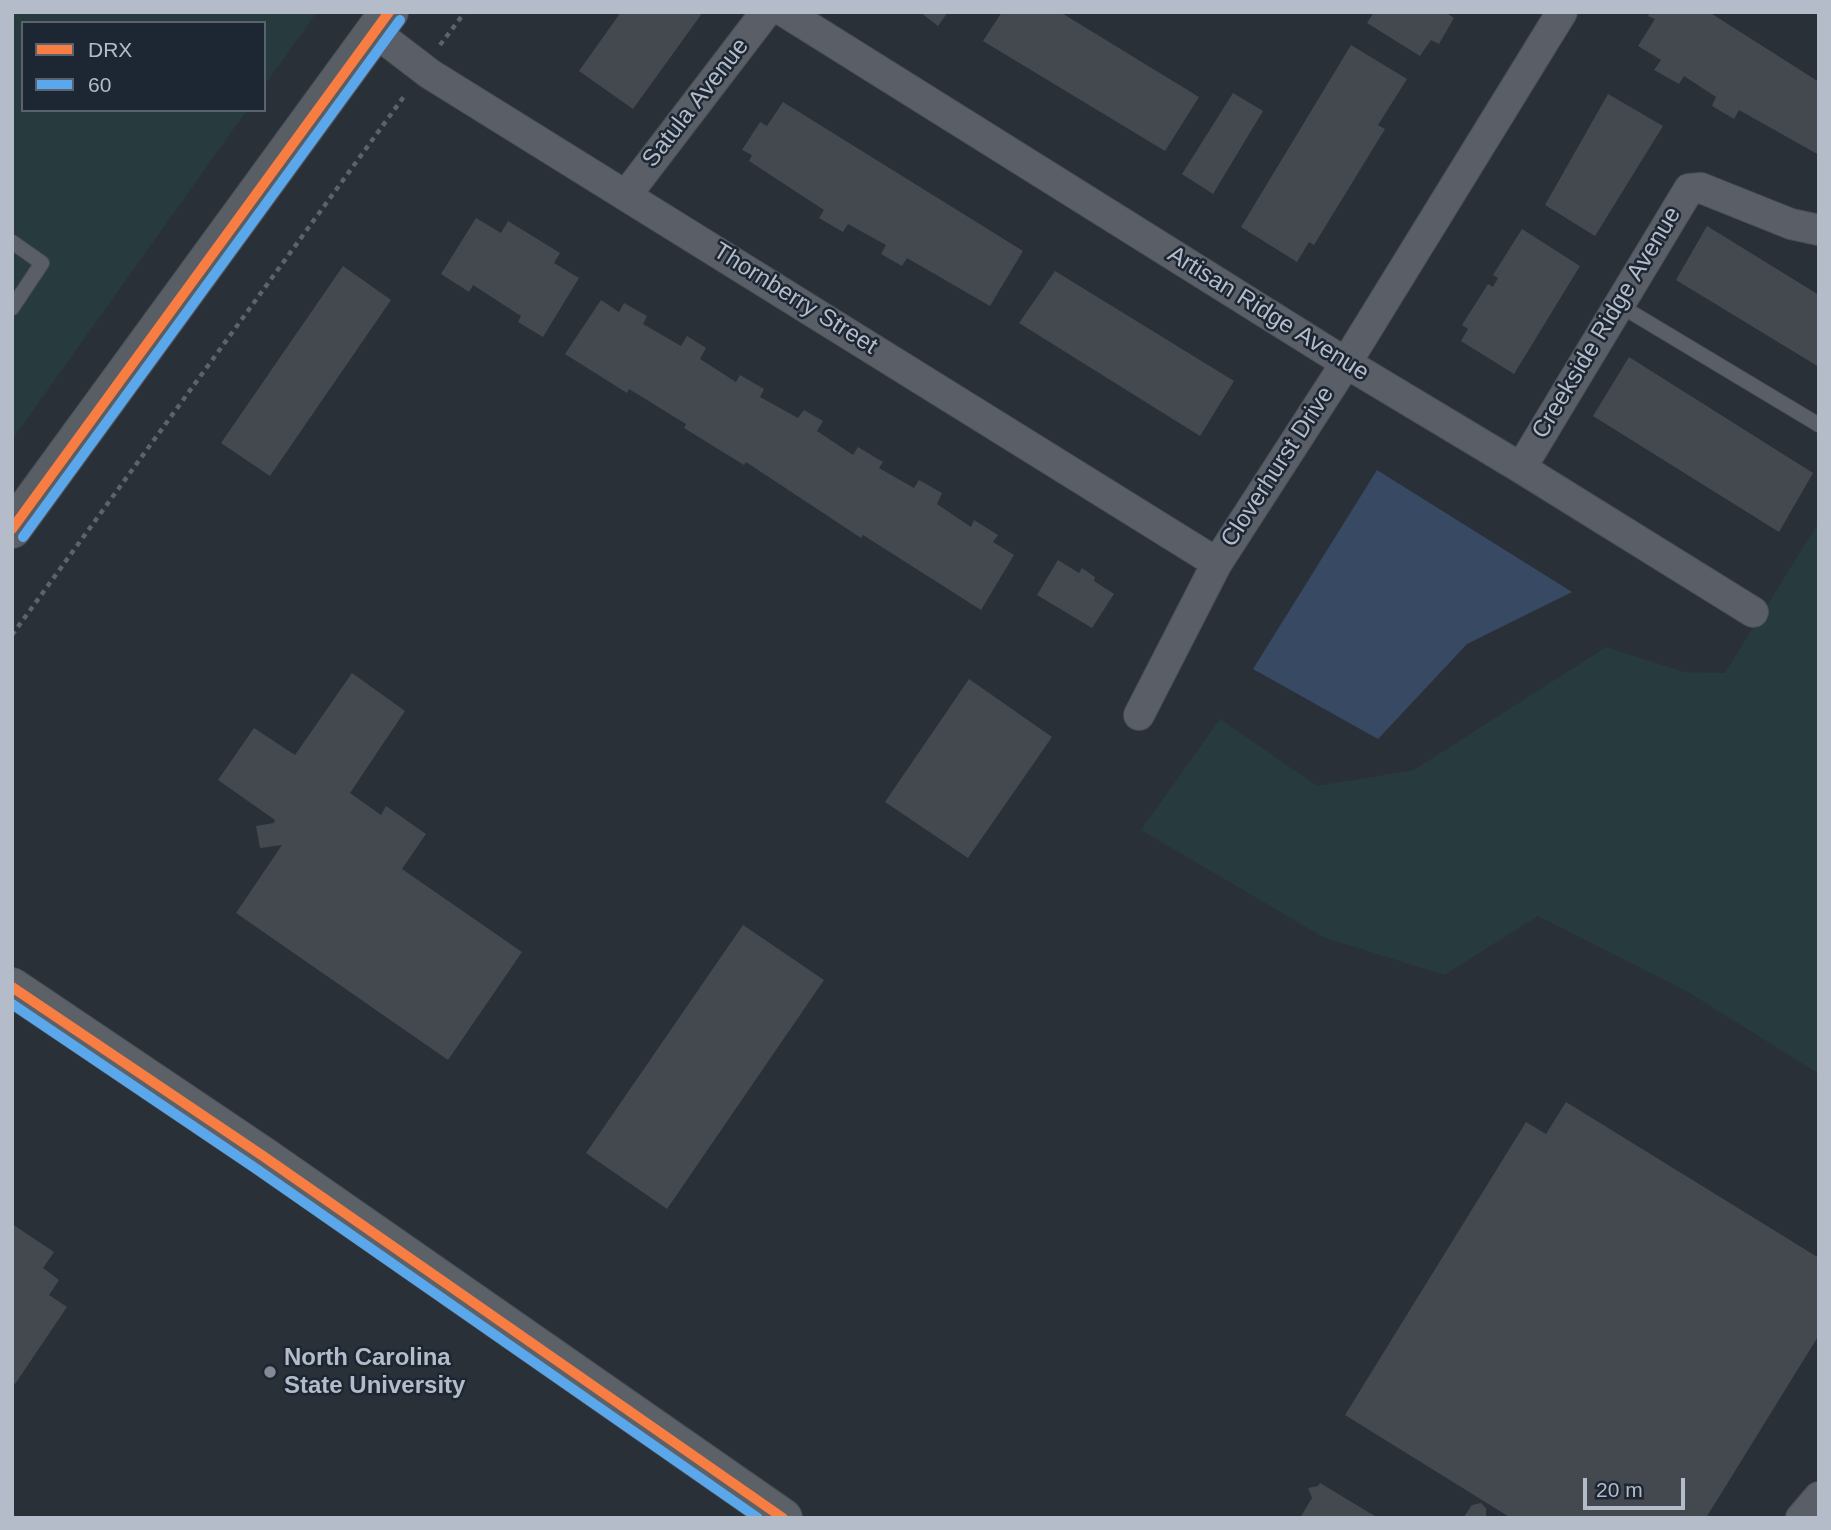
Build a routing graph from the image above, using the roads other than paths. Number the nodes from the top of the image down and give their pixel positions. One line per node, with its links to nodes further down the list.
1 (766, 12): 5 (street, Satula Avenue)
2 (785, 12): 10 (street, Artisan Ridge Avenue)
3 (1562, 12): 10 (street, Cloverhurst Drive)
4 (382, 22): 5 (street, Thornberry Street); 13 (main road)
5 (627, 194): 14 (street, Thornberry Street)
6 (1819, 230): 8 (street, Creekside Ridge Avenue)
7 (12, 242): 9 (lane)
8 (1619, 305): 11 (lane); 12 (street, Creekside Ridge Avenue)
9 (12, 308)
10 (1346, 363): 12 (street, Artisan Ridge Avenue); 14 (street, Cloverhurst Drive)
11 (1819, 425)
12 (1521, 468): 15 (street, Artisan Ridge Avenue)
13 (12, 529)
14 (1217, 563): 16 (street, Cloverhurst Drive)
15 (1753, 612)
16 (1139, 715)
17 (12, 987): 19 (main road)
18 (1819, 1497): 20 (street)
19 (783, 1518)
20 (1801, 1518)

